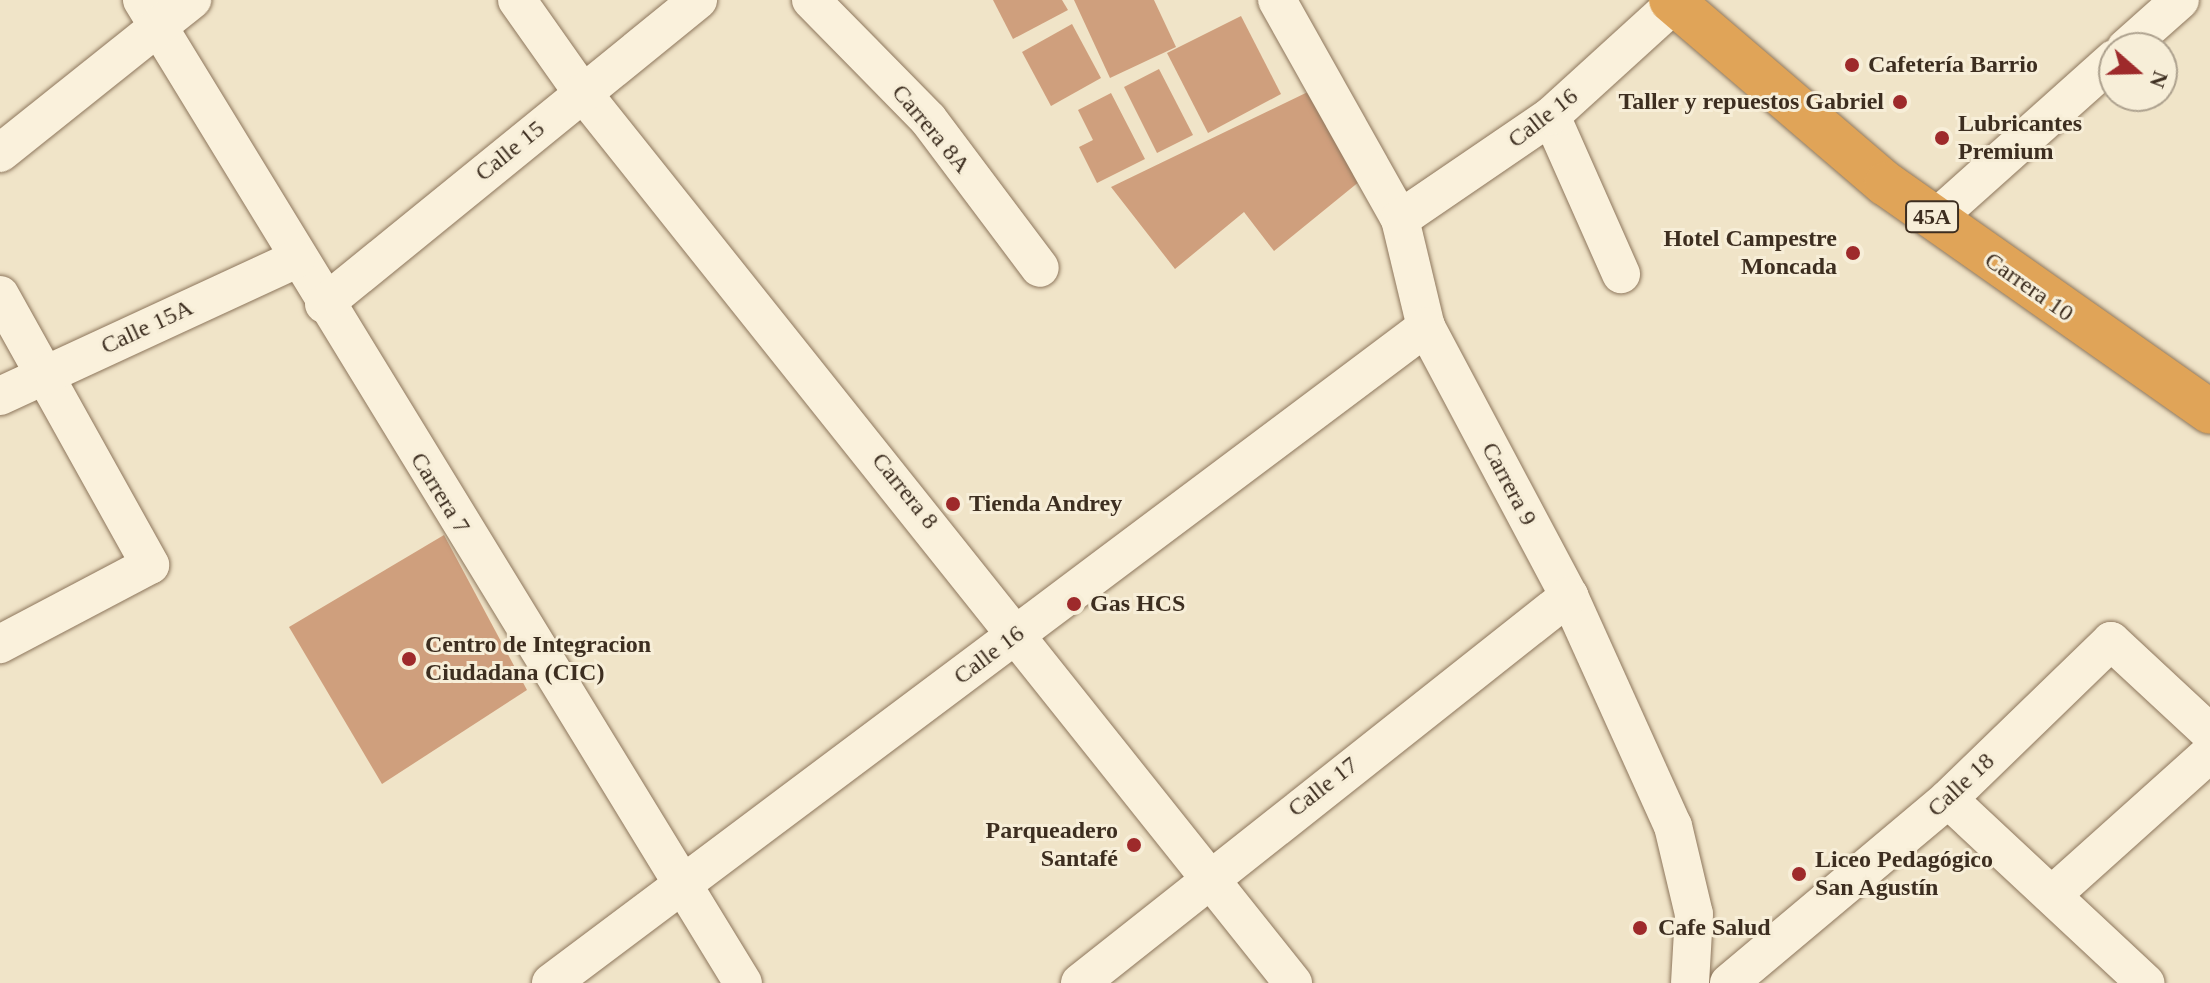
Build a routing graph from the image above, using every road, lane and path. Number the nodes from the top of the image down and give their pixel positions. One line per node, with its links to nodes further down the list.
1 (192, 0): 8 (street)
2 (517, 0): 11 (street, Carrera 8)
3 (698, 0): 11 (street, Calle 15)
4 (811, 0): 17 (street, Carrera 8A)
5 (2180, 0): 9 (street)
6 (1672, 2): 12 (street, Calle 16); 15 (highway, Carrera 10 / 45A)
7 (1285, 3): 14 (street, Carrera 9)
8 (150, 14): 13 (street); 16 (street, Carrera 7)
9 (2144, 32)
10 (2098, 73): 15 (street)
11 (582, 92): 20 (street, Calle 15); 26 (street, Carrera 8)
12 (1551, 116): 14 (street, Calle 16); 18 (street)
13 (0, 153)
14 (1400, 219): 21 (street, Carrera 9)
15 (1935, 219): 24 (highway, Carrera 10 / 45A)
16 (296, 259): 20 (street, Carrera 7); 22 (street, Calle 15A)
17 (1040, 268)
18 (1621, 274)
19 (0, 295): 22 (street)
20 (324, 304): 32 (street, Carrera 7)
21 (1426, 327): 25 (street, Carrera 9); 26 (street, Calle 16)
22 (41, 376): 23 (street, Calle 15A); 27 (street)
23 (0, 396)
24 (2206, 403)
25 (1569, 596): 31 (street, Calle 17); 38 (street, Carrera 9)
26 (1019, 632): 31 (street, Carrera 8); 32 (street, Calle 16)
27 (0, 644)
28 (2210, 733): 30 (street, Calle 18)
29 (2210, 753): 33 (street)
30 (1948, 799): 33 (street); 39 (street, Calle 18)
31 (1210, 876): 36 (street, Calle 17); 37 (street, Carrera 8)
32 (682, 885): 34 (street, Calle 16); 35 (street, Carrera 7)
33 (2052, 895): 40 (street)
34 (551, 983)
35 (743, 983)
36 (1080, 983)
37 (1293, 983)
38 (1690, 983)
39 (1729, 983)
40 (2145, 983)

